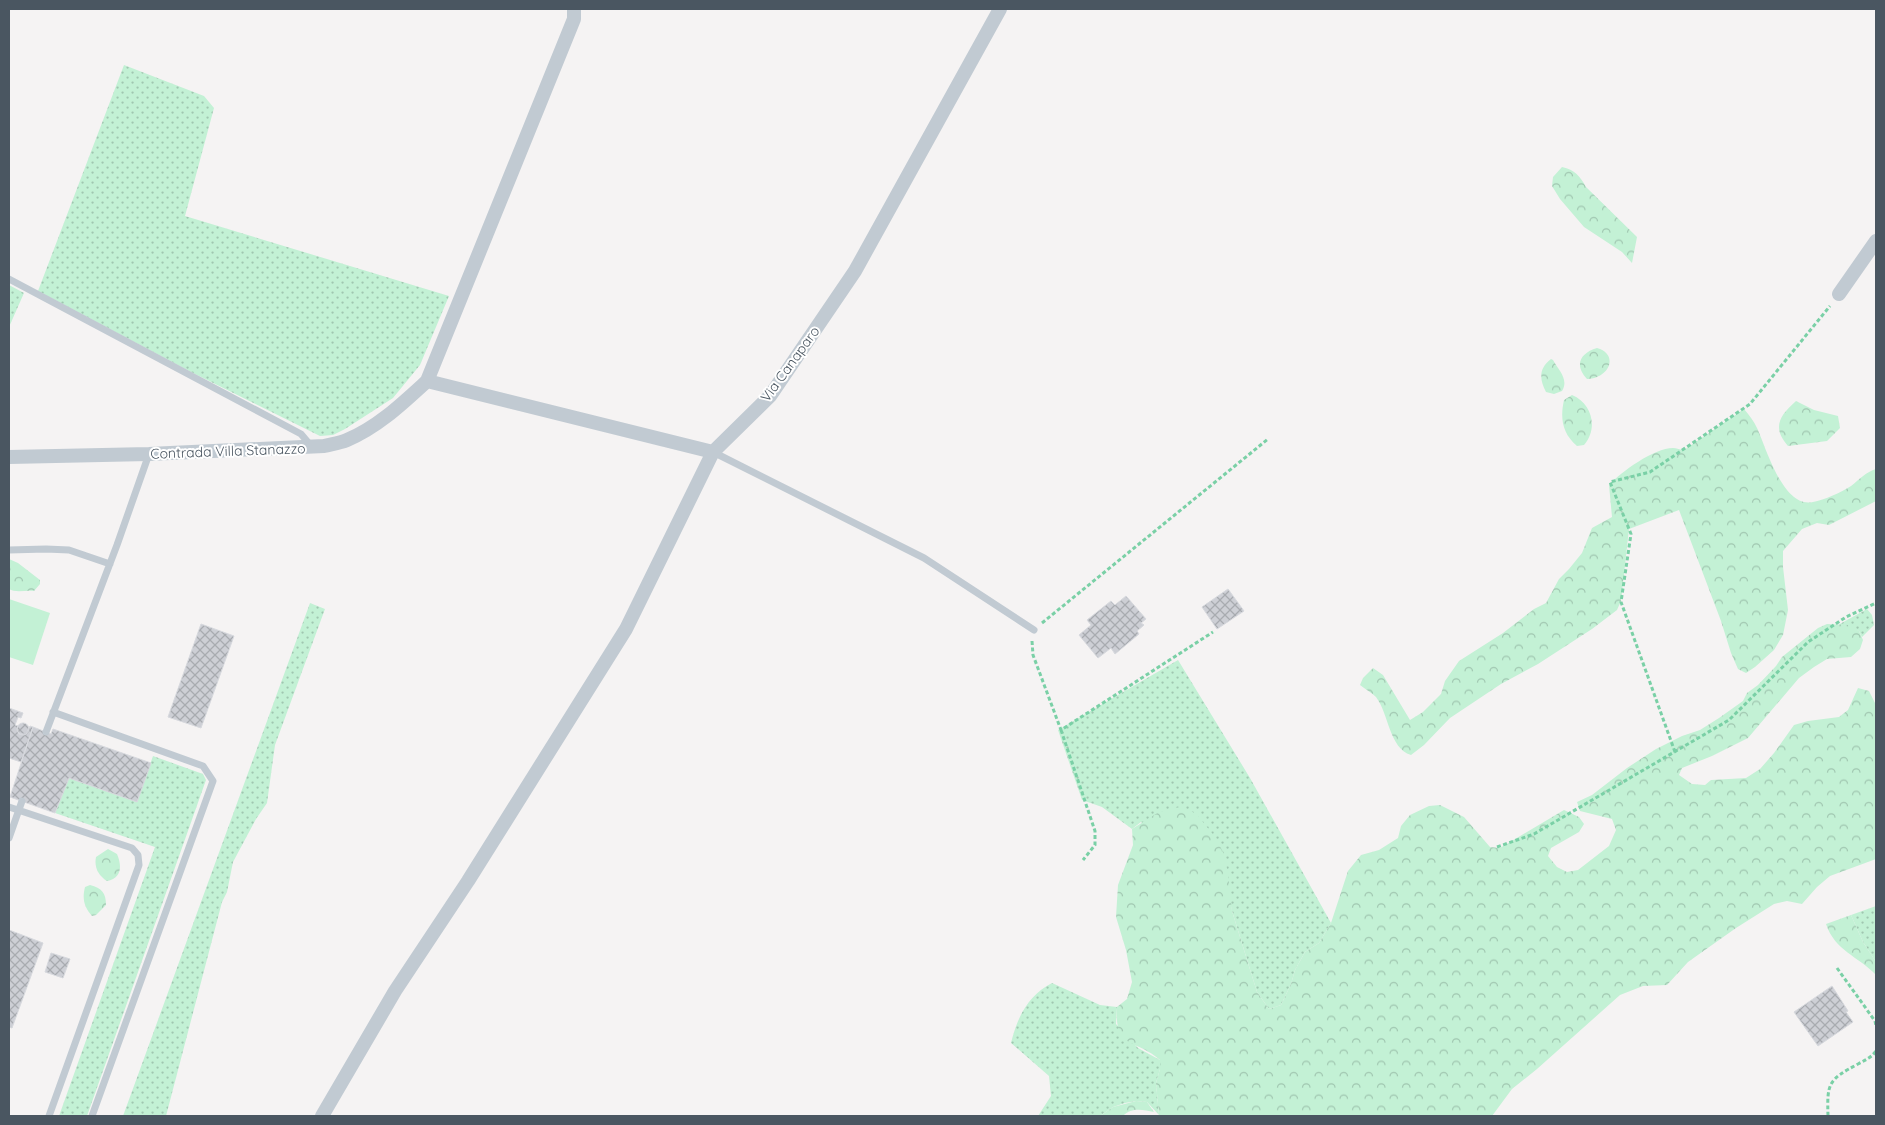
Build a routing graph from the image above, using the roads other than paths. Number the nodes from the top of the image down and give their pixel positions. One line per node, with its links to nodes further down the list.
1 (574, 9): 6 (street)
2 (1000, 9): 8 (street, Via Canaparo)
3 (1876, 241): 5 (street)
4 (9, 279): 7 (lane)
5 (1839, 294)
6 (427, 381): 7 (street, Contrada Villa Stanazzo); 8 (street)
7 (312, 448): 9 (street, Contrada Villa Stanazzo)
8 (713, 452): 13 (lane); 22 (street, Via Canaparo)
9 (149, 454): 10 (street, Contrada Villa Stanazzo); 12 (lane)
10 (9, 457)
11 (9, 550): 12 (lane)
12 (110, 564): 14 (lane)
13 (1034, 630)
14 (53, 712): 15 (lane); 21 (lane)
15 (46, 732)
16 (22, 801): 18 (lane)
17 (9, 807): 18 (lane)
18 (19, 811): 19 (lane); 20 (lane)
19 (9, 838)
20 (49, 1116)
21 (92, 1116)
22 (322, 1116)

